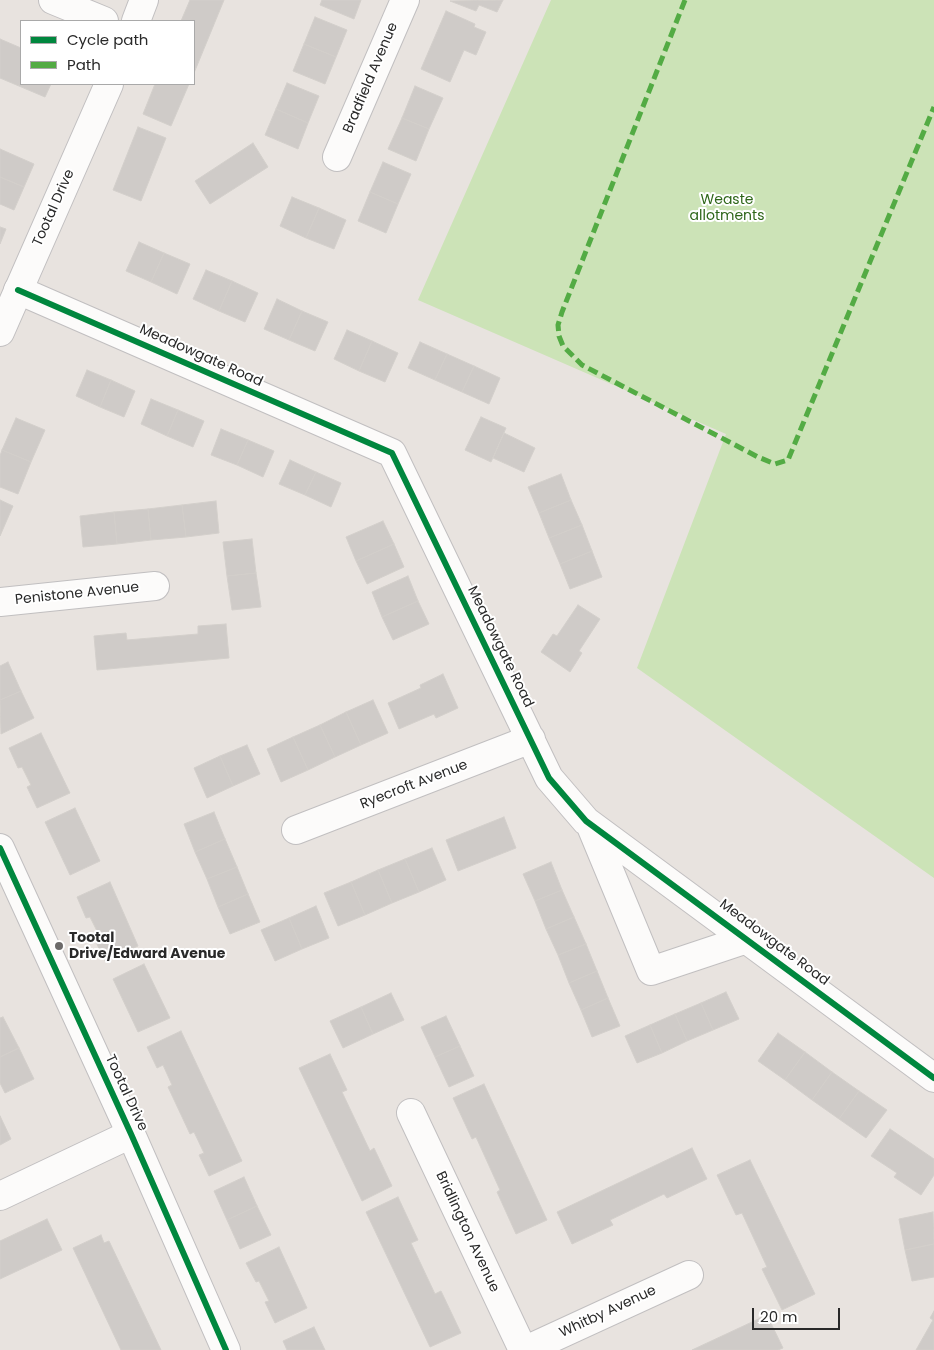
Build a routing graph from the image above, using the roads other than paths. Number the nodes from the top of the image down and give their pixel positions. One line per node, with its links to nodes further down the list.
1 (53, 0): 4 (street)
2 (144, 0): 5 (street)
3 (405, 0): 7 (street, Bradfield Avenue)
4 (102, 20)
5 (136, 20)
6 (109, 85): 8 (street, Tootal Drive)
7 (337, 157)
8 (18, 290): 9 (street, Tootal Drive); 12 (street, Meadowgate Road)
9 (0, 332)
10 (155, 586): 11 (street, Penistone Avenue)
11 (0, 602)
12 (531, 739): 13 (street, Meadowgate Road); 14 (street, Ryecroft Avenue)
13 (590, 824): 16 (street, Meadowgate Road); 16 (street)
14 (296, 830)
15 (0, 848): 19 (street, Tootal Drive)
16 (747, 939): 17 (street, Meadowgate Road)
17 (934, 1078)
18 (411, 1113): 23 (street, Bridlington Avenue)
19 (131, 1134): 20 (street); 22 (street, Tootal Drive)
20 (0, 1196)
21 (689, 1274): 23 (street, Whitby Avenue)
22 (226, 1350)
23 (524, 1350)

